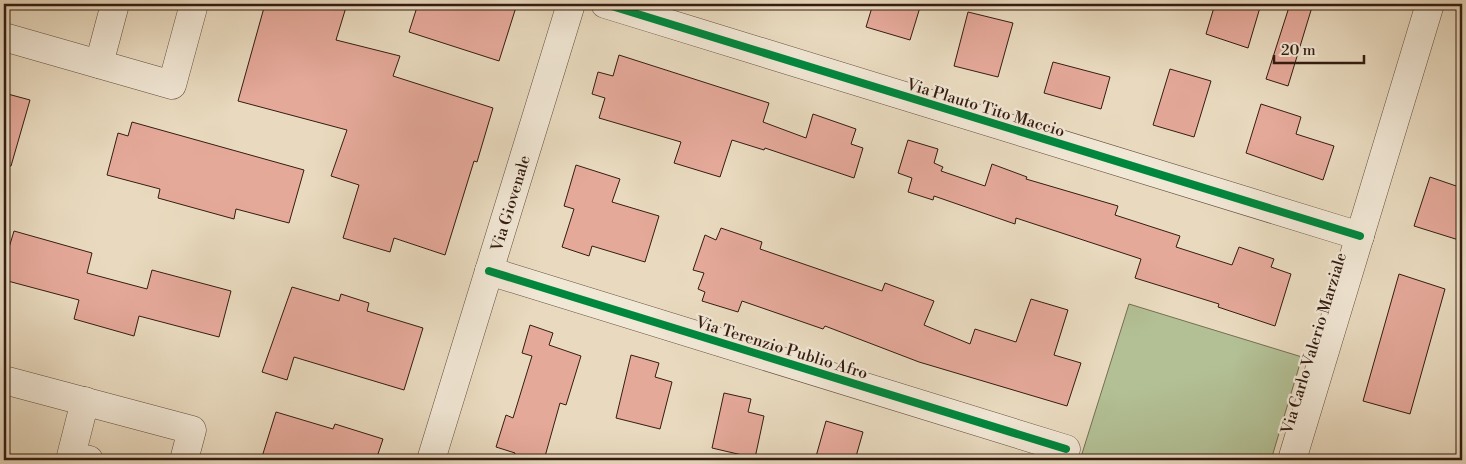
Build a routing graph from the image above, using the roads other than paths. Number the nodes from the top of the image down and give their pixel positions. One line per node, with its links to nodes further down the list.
1 (116, 4): 7 (street)
2 (194, 4): 7 (street)
3 (572, 4): 9 (street, Via Giovenale)
4 (605, 4): 8 (street, Via Plauto Tito Maccio)
5 (1430, 4): 8 (street, Via Carlo Valerio Marziale)
6 (4, 37): 7 (street)
7 (99, 64)
8 (1360, 236): 16 (street, Via Carlo Valerio Marziale)
9 (490, 271): 12 (street, Via Terenzio Publio Afro); 15 (street, Via Giovenale)
10 (4, 380): 11 (street)
11 (85, 402): 13 (street); 14 (street)
12 (1066, 448)
13 (89, 460)
14 (184, 460)
15 (431, 460)
16 (1292, 460)

